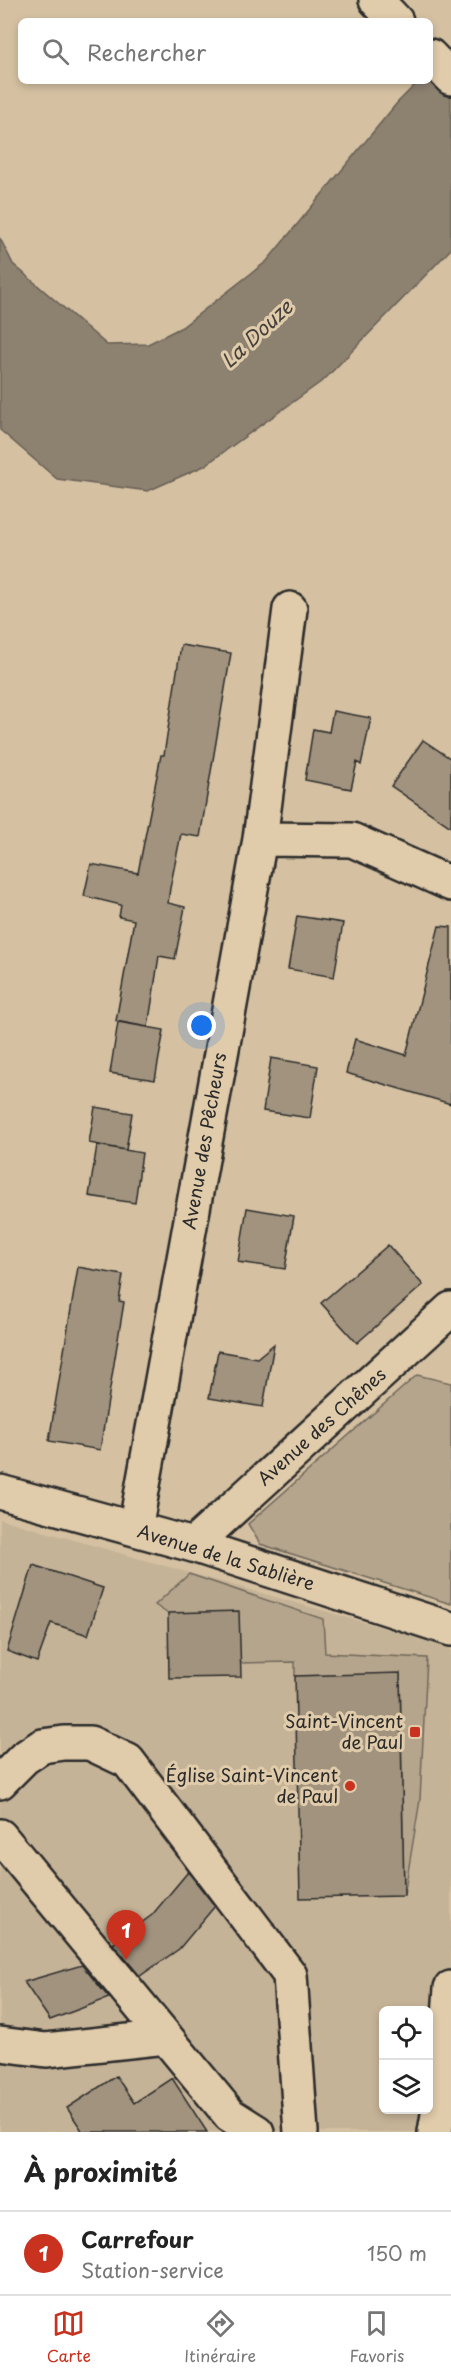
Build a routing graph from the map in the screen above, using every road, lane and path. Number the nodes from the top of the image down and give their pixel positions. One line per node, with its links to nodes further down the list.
1 (376, 0): 2 (street)
2 (393, 18)
3 (433, 59): 4 (street)
4 (451, 78)
5 (290, 609): 6 (street, Avenue des Pêcheurs)
6 (260, 839): 7 (street); 10 (street, Avenue des Pêcheurs)
7 (451, 884)
8 (451, 1309): 11 (street, Avenue des Chênes)
9 (0, 1492): 10 (street, Avenue de la Sablière)
10 (135, 1529): 11 (street, Avenue de la Sablière)
11 (193, 1545): 12 (street, Avenue de la Sablière)
12 (451, 1629)
13 (0, 1782): 20 (street)
14 (0, 1836): 16 (street)
15 (451, 1988): 18 (street)
16 (166, 2037): 17 (street); 19 (street)
17 (0, 2044)
18 (448, 2080): 21 (street)
19 (257, 2132)
20 (301, 2132)
21 (435, 2132)

